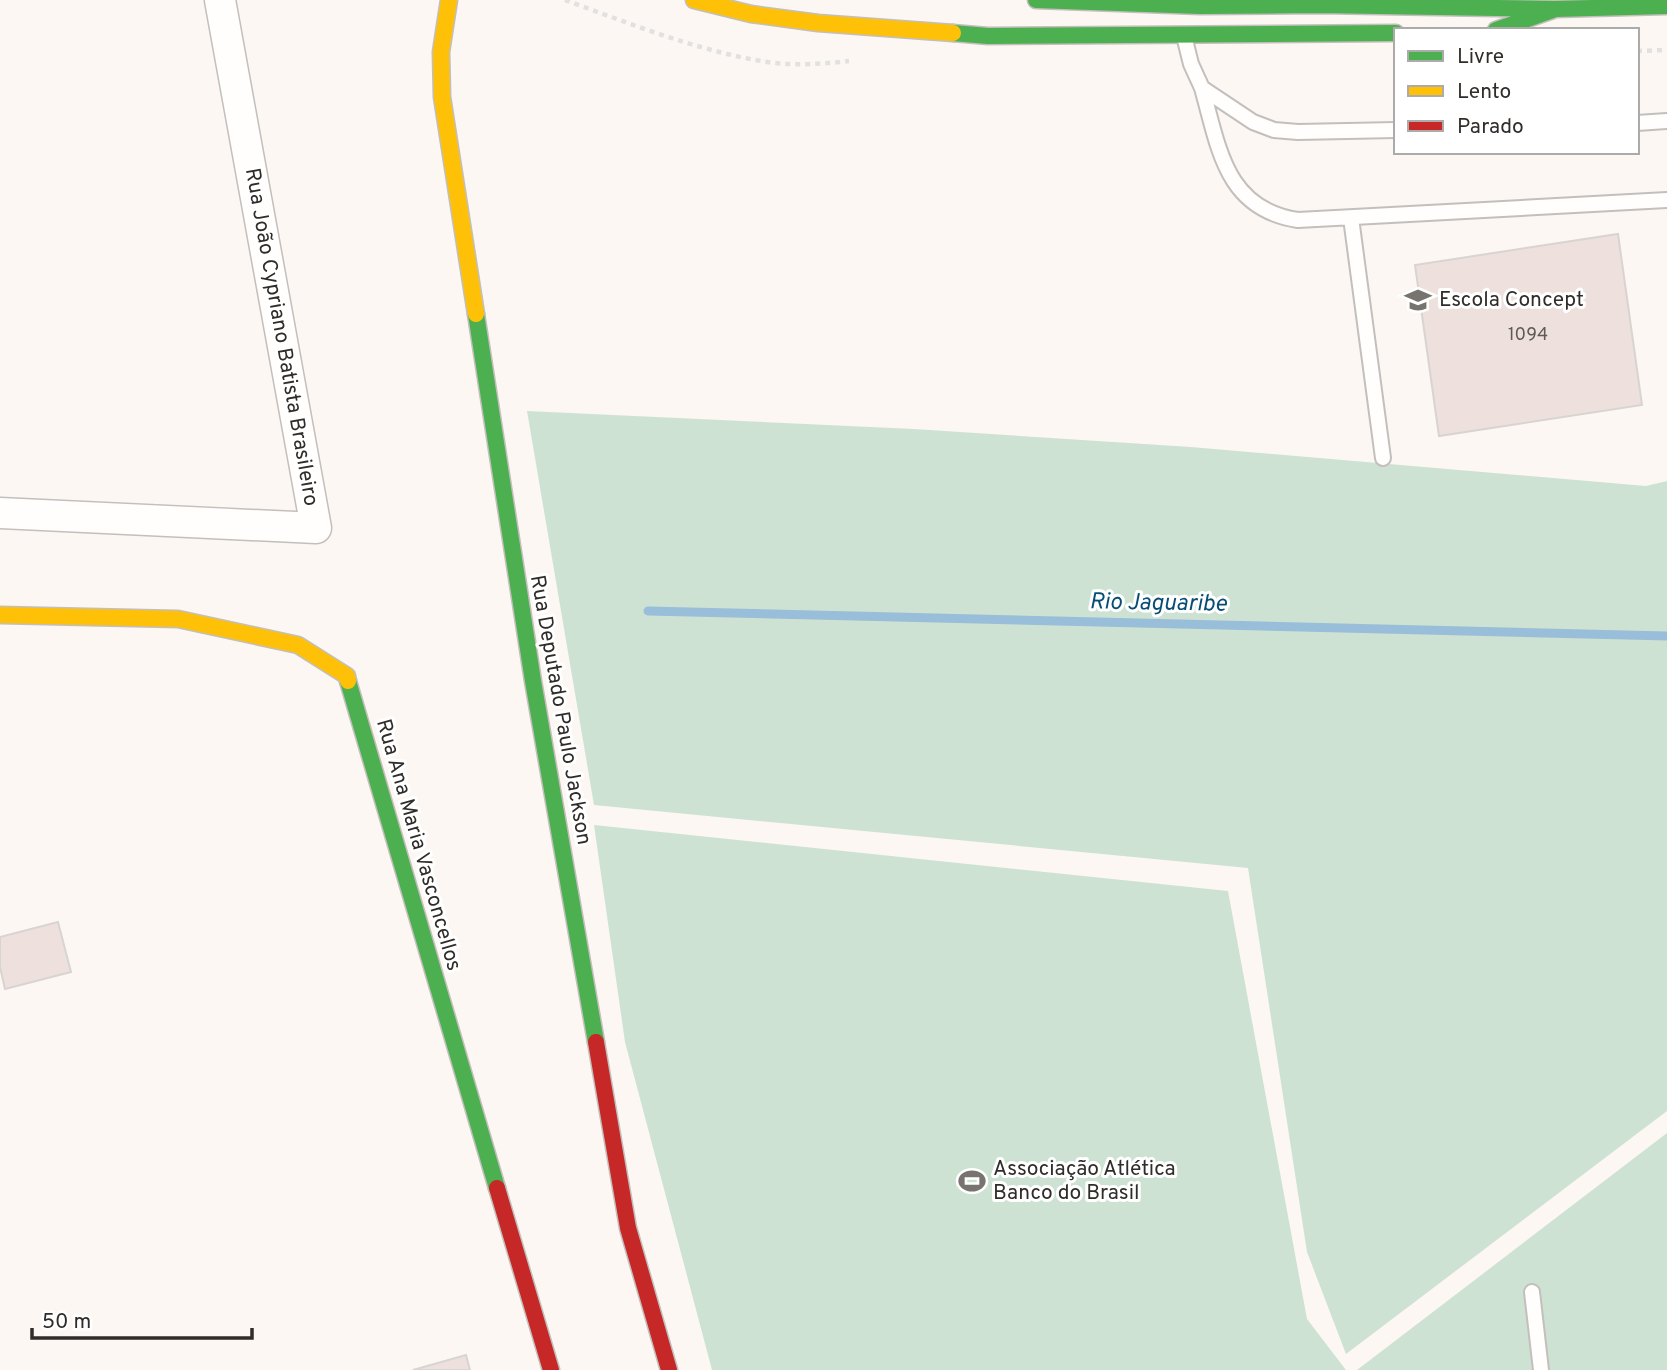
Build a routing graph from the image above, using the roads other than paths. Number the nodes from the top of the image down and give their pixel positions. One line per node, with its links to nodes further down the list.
1 (220, 0): 20 (street, Rua João Cypriano Batista Brasileiro)
2 (449, 0): 12 (main road, Rua Deputado Paulo Jackson)
3 (458, 0): 12 (main road, Rua Deputado Paulo Jackson)
4 (694, 0): 11 (main road)
5 (1036, 0): 7 (main road)
6 (1667, 6): 7 (main road)
7 (1555, 9): 9 (main road)
8 (464, 19): 12 (main road)
9 (1502, 28)
10 (1394, 33): 11 (main road)
11 (1184, 36): 13 (lane)
12 (442, 52): 24 (main road, Rua Deputado Paulo Jackson)
13 (1202, 88): 16 (lane); 18 (lane)
14 (1667, 121): 15 (lane)
15 (1639, 123)
16 (1394, 130)
17 (1667, 200): 18 (lane)
18 (1351, 218): 19 (lane)
19 (1383, 458)
20 (0, 513)
21 (0, 615): 23 (main road, Rua Ana Maria Vasconcellos)
22 (1532, 1292): 25 (lane)
23 (551, 1370)
24 (669, 1370)
25 (1541, 1370)

